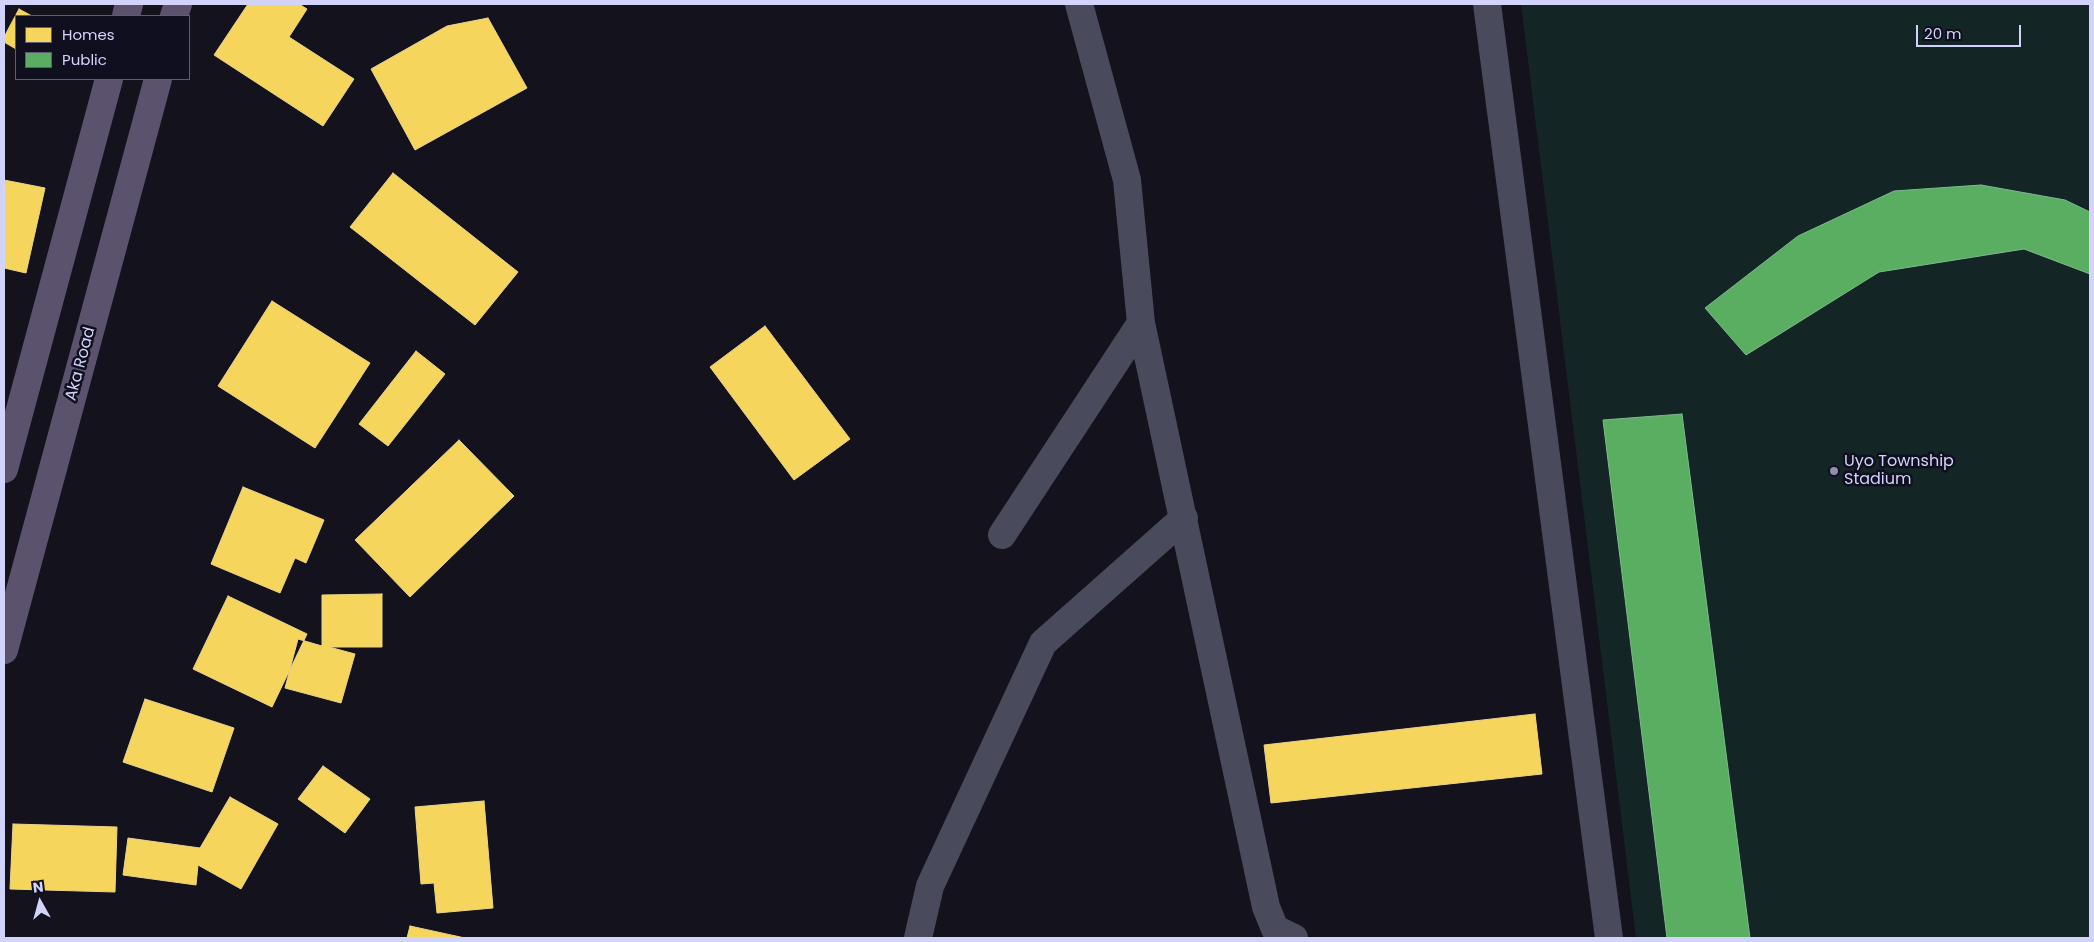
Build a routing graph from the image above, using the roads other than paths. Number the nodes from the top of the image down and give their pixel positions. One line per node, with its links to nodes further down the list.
1 (1078, 4): 5 (street)
2 (1487, 4): 12 (street)
3 (109, 80): 6 (main road)
4 (158, 80): 9 (main road, Aka Road)
5 (1141, 323): 7 (street); 8 (street)
6 (4, 469)
7 (1184, 518): 10 (street); 11 (street)
8 (1002, 535)
9 (4, 650)
10 (918, 938)
11 (1294, 938)
12 (1609, 938)

